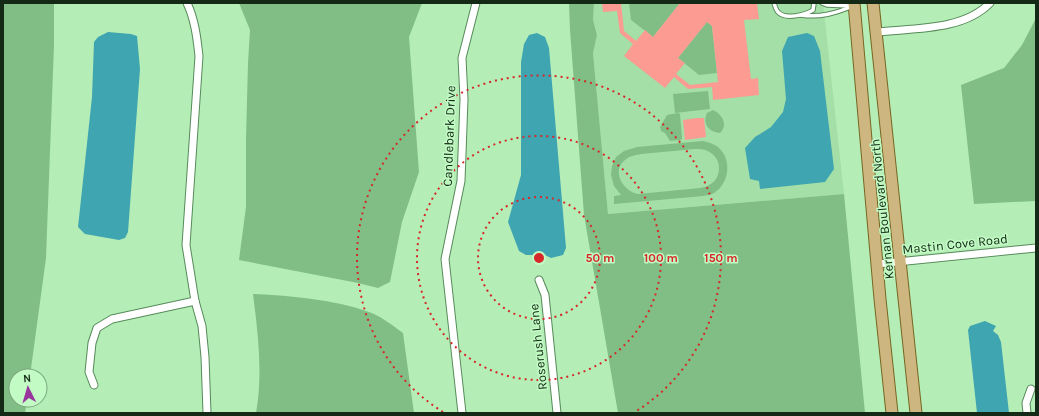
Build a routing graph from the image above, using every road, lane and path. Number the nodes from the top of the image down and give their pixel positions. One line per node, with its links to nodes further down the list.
1 (187, 3): 15 (street)
2 (476, 3): 19 (street, Candlebark Drive)
3 (774, 3): 9 (lane)
4 (814, 3): 9 (lane)
5 (822, 3): 8 (lane)
6 (873, 3): 10 (main road, Kernan Boulevard North)
7 (990, 3): 10 (street)
8 (854, 5): 9 (lane); 13 (main road, Kernan Boulevard North)
9 (801, 15)
10 (877, 32): 12 (main road, Kernan Boulevard North)
11 (1036, 248): 12 (street, Mastin Cove Road)
12 (902, 262): 13 (street, Mastin Cove Road); 22 (main road, Kernan Boulevard North)
13 (877, 264): 21 (main road, Kernan Boulevard North)
14 (539, 280): 20 (street, Roserush Lane)
15 (195, 301): 16 (street); 18 (street)
16 (94, 385)
17 (1031, 389): 23 (street)
18 (207, 413)
19 (462, 413)
20 (557, 413)
21 (892, 413)
22 (916, 413)
23 (1027, 413)

